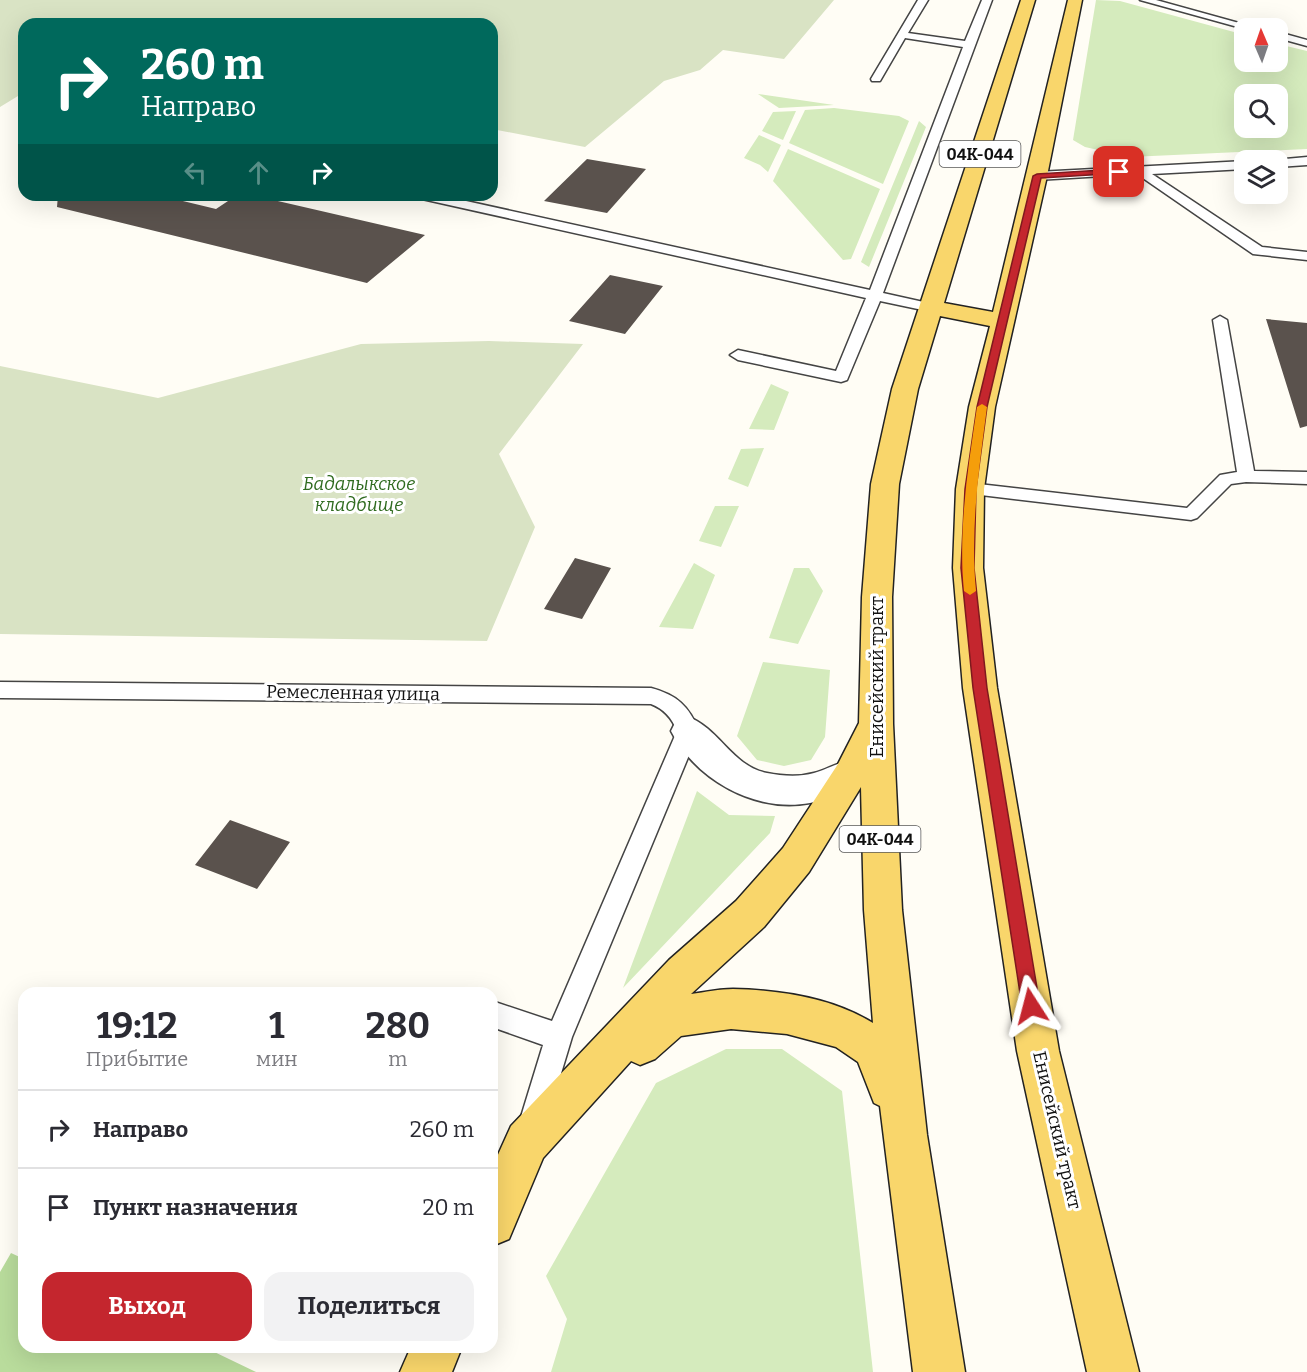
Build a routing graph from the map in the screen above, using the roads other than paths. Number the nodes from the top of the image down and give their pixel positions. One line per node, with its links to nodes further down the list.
1 (923, 0): 7 (lane)
2 (987, 0): 10 (lane)
3 (1028, 0): 20 (main road, Енисейский тракт / 04К-044)
4 (1075, 0): 16 (main road, Енисейский тракт / 04К-044)
5 (1145, 0): 6 (lane)
6 (1234, 23)
7 (902, 35): 10 (lane); 11 (lane)
8 (1288, 38): 9 (lane)
9 (1307, 43)
10 (968, 45): 19 (lane)
11 (876, 79)
12 (1307, 161): 13 (lane)
13 (1288, 162)
14 (1234, 166): 15 (lane)
15 (1140, 171): 16 (lane); 18 (lane)
16 (1037, 176): 22 (main road, Енисейский тракт / 04К-044)
17 (449, 201): 19 (lane)
18 (1307, 256)
19 (876, 297): 20 (lane); 23 (lane)
20 (932, 308): 22 (main road); 28 (main road, Енисейский тракт / 04К-044)
21 (1220, 320): 24 (lane)
22 (1002, 321): 26 (main road, Енисейский тракт / 04К-044)
23 (738, 355)
24 (1246, 476): 25 (lane); 26 (lane)
25 (1307, 478)
26 (970, 489): 39 (main road, Енисейский тракт / 04К-044)
27 (0, 690): 29 (lane, Ремесленная улица)
28 (876, 724): 30 (main road); 33 (main road, Енисейский тракт / 04К-044)
29 (688, 731): 30 (street); 32 (lane)
30 (850, 774): 34 (main road)
31 (498, 1016): 32 (lane)
32 (559, 1036): 34 (lane)
33 (905, 1135): 34 (main road); 38 (main road, Енисейский тракт / 04К-044)
34 (527, 1142): 35 (main road)
35 (498, 1208)
36 (434, 1353): 37 (main road)
37 (426, 1372)
38 (939, 1372)
39 (1113, 1372)

